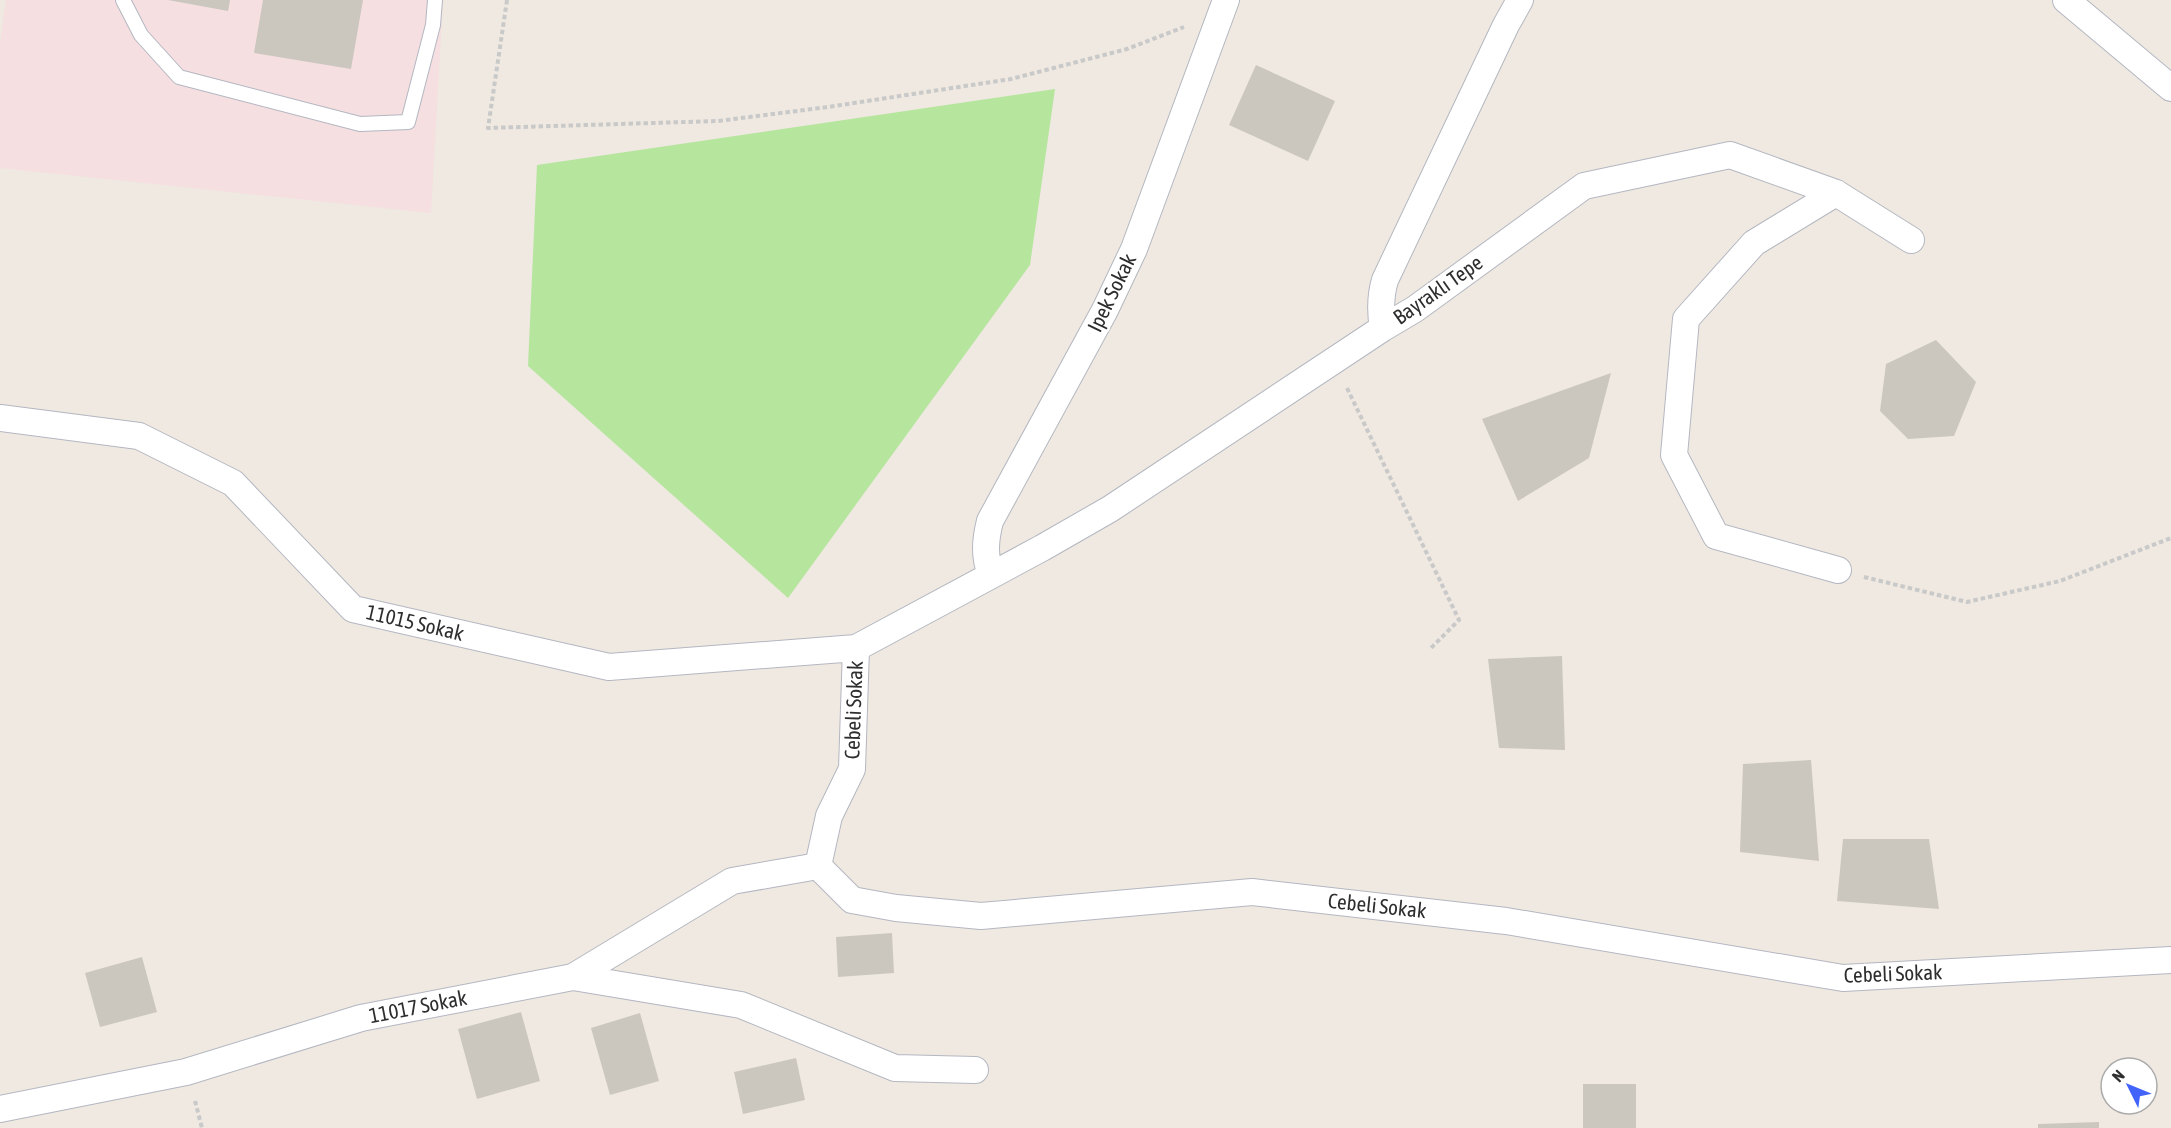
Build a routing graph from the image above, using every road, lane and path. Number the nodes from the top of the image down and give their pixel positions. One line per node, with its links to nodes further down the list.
1 (123, 0): 2 (lane)
2 (435, 0)
3 (507, 0): 6 (path)
4 (1521, 0): 10 (street)
5 (2066, 0): 7 (street)
6 (1223, 7): 15 (street, Ipek Sokak)
7 (2171, 88)
8 (1836, 193): 9 (street, Bayraklı Tepe); 10 (street, Bayraklı Tepe); 14 (street)
9 (1911, 240)
10 (1383, 328): 11 (street, Bayraklı Tepe)
11 (1334, 361): 15 (street, Bayraklı Tepe); 17 (path)
12 (0, 418): 16 (street, 11015 Sokak)
13 (2171, 538): 14 (path)
14 (1838, 570)
15 (991, 575): 16 (street, Bayraklı Tepe)
16 (856, 648): 18 (street, Cebeli Sokak)
17 (1430, 649)
18 (818, 866): 19 (street, Cebeli Sokak); 20 (street, 11017 Sokak)
19 (2171, 960)
20 (573, 977): 21 (street); 22 (street, 11017 Sokak)
21 (975, 1071)
22 (0, 1109)

